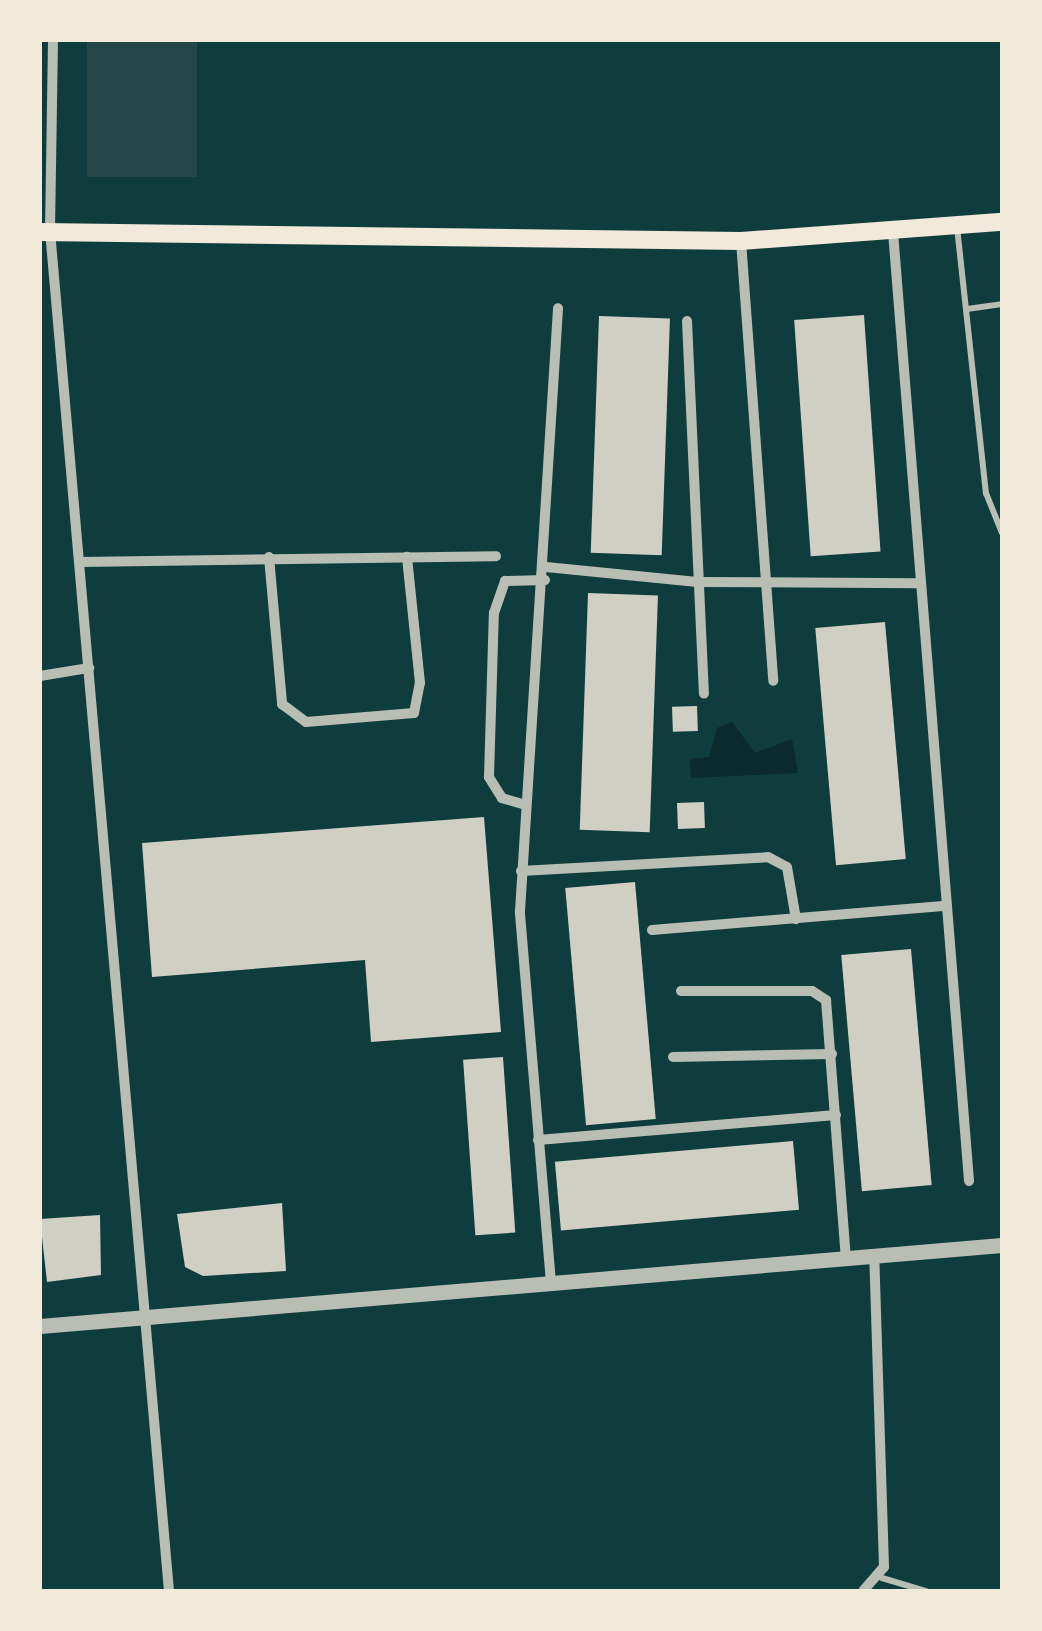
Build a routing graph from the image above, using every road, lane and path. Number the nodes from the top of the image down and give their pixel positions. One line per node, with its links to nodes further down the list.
1 (53, 40): 4 (street)
2 (1002, 222): 3 (main road)
3 (956, 226): 5 (main road); 9 (lane)
4 (45, 232): 6 (main road); 15 (street)
5 (893, 232): 6 (main road); 19 (street)
6 (741, 241): 20 (street)
7 (1002, 304): 9 (lane)
8 (558, 308): 16 (street)
9 (967, 309): 11 (lane)
10 (687, 320): 18 (street)
11 (1002, 533)
12 (269, 556): 13 (street); 13 (street); 15 (street)
13 (406, 556): 14 (street)
14 (496, 556)
15 (80, 562): 21 (street)
16 (546, 567): 17 (street); 18 (street)
17 (545, 580): 25 (street); 25 (street)
18 (697, 582): 20 (street); 24 (street)
19 (920, 583): 20 (street); 27 (street)
20 (767, 584): 23 (street)
21 (89, 668): 22 (street); 40 (street)
22 (40, 676)
23 (774, 681)
24 (704, 694)
25 (526, 805): 26 (street)
26 (520, 871): 28 (street); 34 (street)
27 (946, 906): 28 (street); 35 (street)
28 (796, 918): 29 (street)
29 (652, 930)
30 (682, 991): 31 (street)
31 (832, 1054): 32 (street); 33 (street)
32 (673, 1057)
33 (836, 1115): 34 (street); 38 (street)
34 (538, 1140): 39 (street)
35 (969, 1181)
36 (1002, 1245): 37 (street)
37 (874, 1254): 38 (street); 42 (street)
38 (846, 1257): 39 (street)
39 (551, 1283): 40 (street)
40 (142, 1316): 41 (street); 43 (street)
41 (40, 1326)
42 (882, 1578): 44 (street); 45 (lane)
43 (169, 1591)
44 (864, 1591)
45 (926, 1591)

